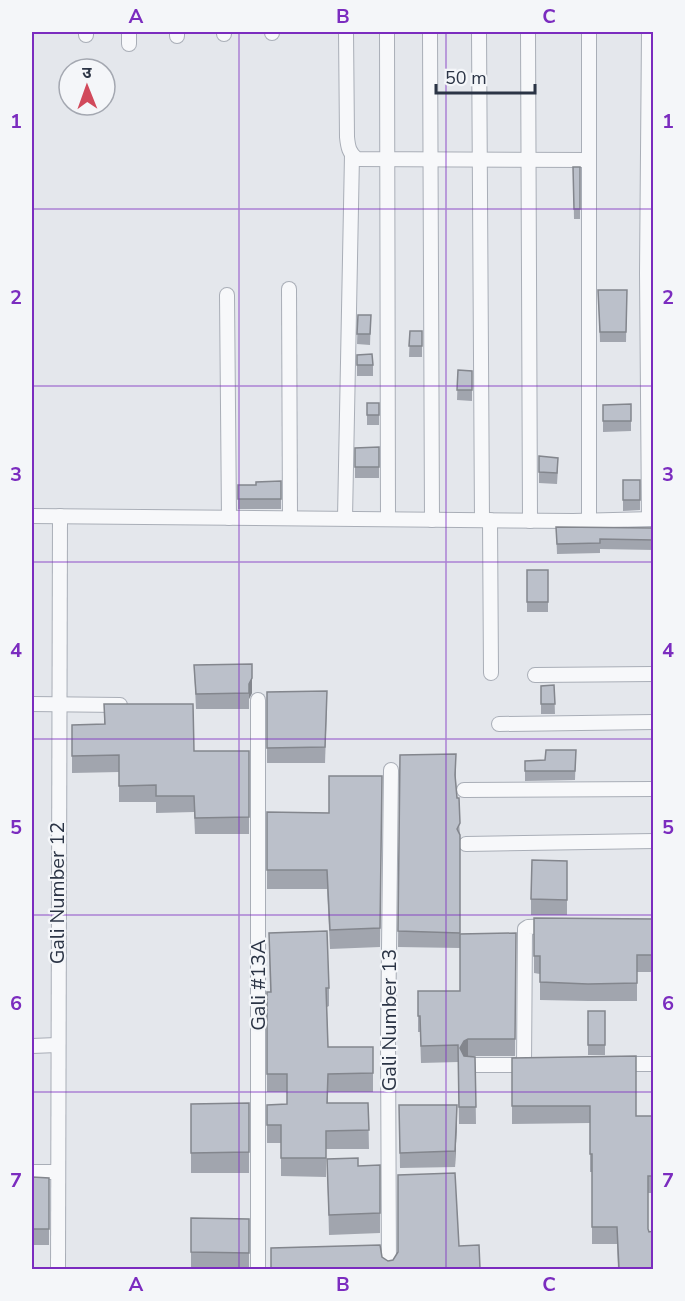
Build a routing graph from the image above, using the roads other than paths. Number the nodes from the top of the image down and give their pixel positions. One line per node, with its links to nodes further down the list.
1 (346, 32): 8 (street)
2 (387, 32): 9 (street)
3 (430, 32): 10 (street)
4 (479, 32): 11 (street)
5 (528, 32): 12 (street)
6 (589, 32): 13 (street)
7 (649, 32): 22 (street)
8 (352, 154): 9 (street); 20 (street)
9 (387, 160): 10 (street); 21 (street)
10 (430, 160): 11 (street); 23 (street)
11 (480, 160): 12 (street); 24 (street)
12 (528, 160): 13 (street); 25 (street)
13 (589, 160): 26 (street)
14 (289, 289): 19 (street)
15 (227, 295): 18 (street)
16 (32, 516): 17 (street)
17 (60, 516): 18 (street); 32 (street, Gali Number 12)
18 (229, 518): 19 (street)
19 (290, 518): 20 (street)
20 (345, 518): 21 (street)
21 (388, 519): 23 (street)
22 (652, 519): 26 (street)
23 (432, 520): 24 (street)
24 (486, 520): 25 (street); 27 (street)
25 (530, 521): 26 (street)
26 (589, 521)
27 (491, 673)
28 (654, 674): 29 (street)
29 (535, 675)
30 (258, 700): 52 (street, Gali #13A)
31 (32, 704): 32 (street)
32 (59, 704): 33 (street); 42 (street, Gali Number 12)
33 (131, 705)
34 (654, 722): 35 (street)
35 (499, 724)
36 (391, 770): 53 (street, Gali Number 13)
37 (654, 789): 38 (street)
38 (464, 790)
39 (654, 841): 40 (street)
40 (466, 844)
41 (570, 926): 47 (street)
42 (57, 1045): 43 (street); 49 (street, Gali Number 12)
43 (32, 1046)
44 (606, 1064): 45 (street)
45 (654, 1064)
46 (468, 1065): 47 (street)
47 (524, 1065): 48 (street)
48 (548, 1065)
49 (57, 1172): 50 (street); 51 (street, Gali Number 12)
50 (32, 1173)
51 (58, 1269)
52 (258, 1269)
53 (389, 1269)

